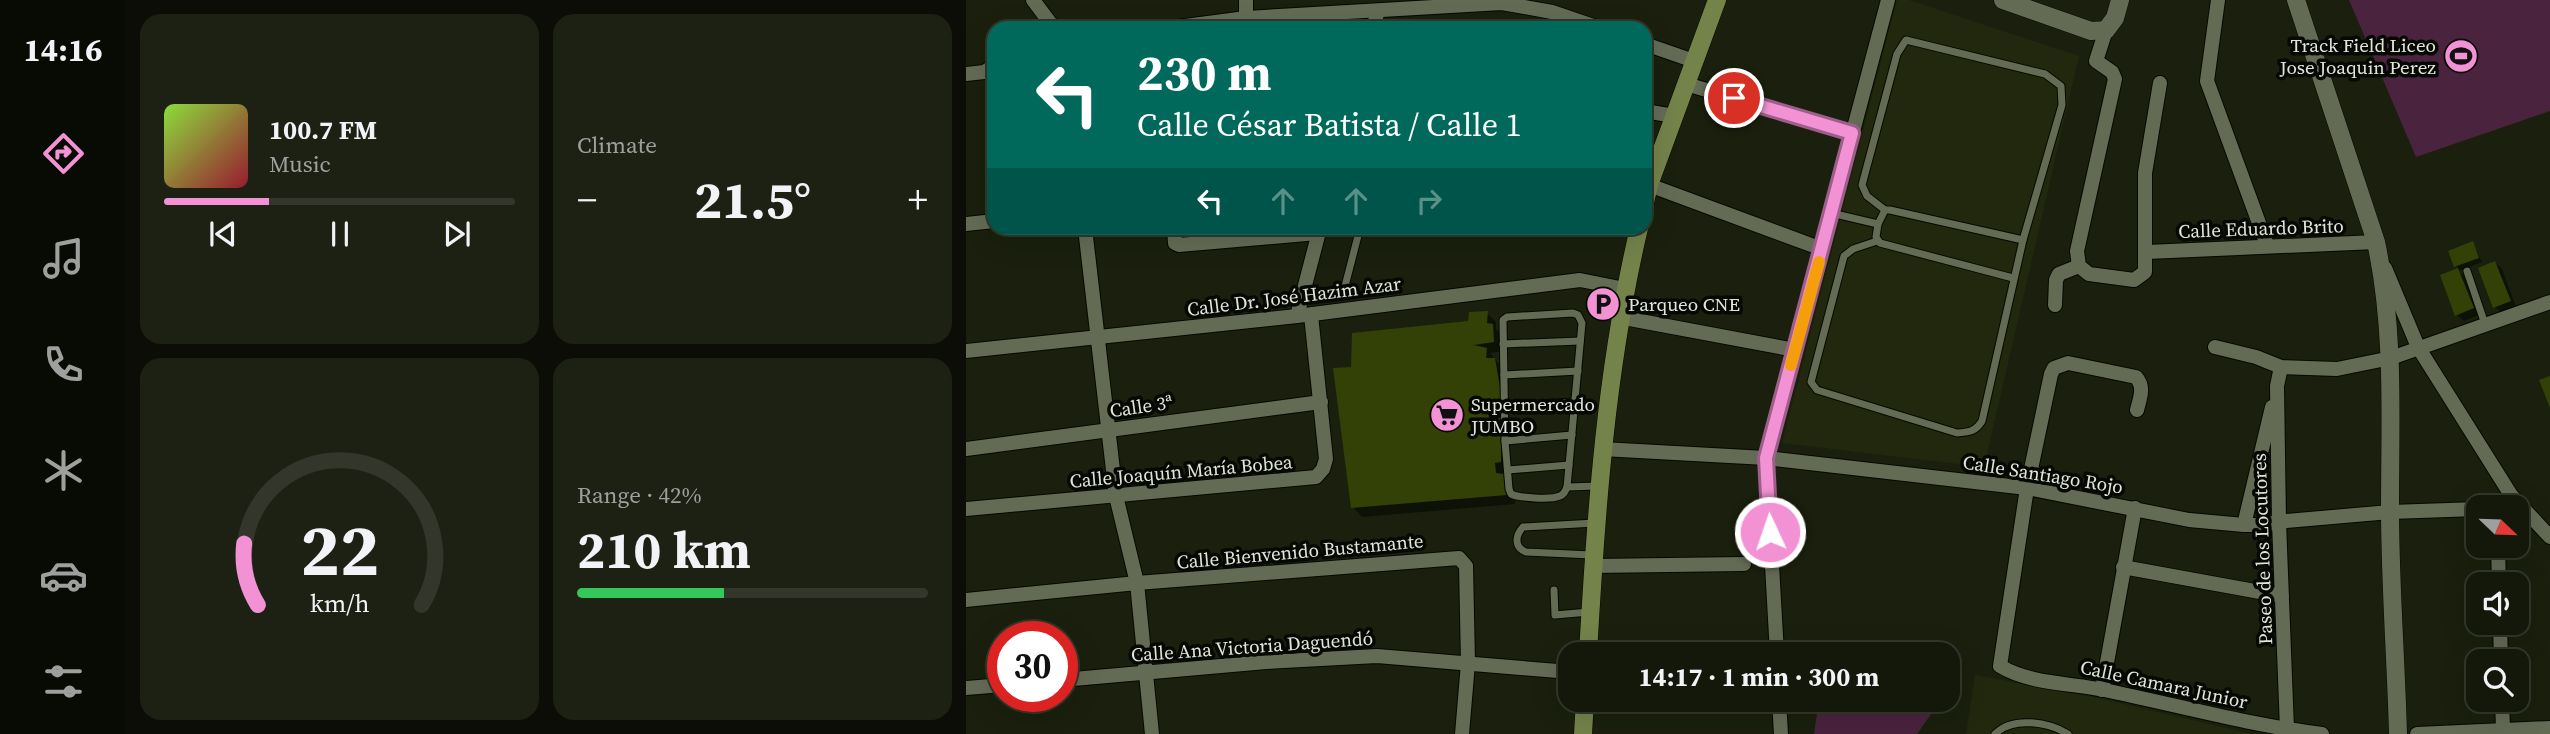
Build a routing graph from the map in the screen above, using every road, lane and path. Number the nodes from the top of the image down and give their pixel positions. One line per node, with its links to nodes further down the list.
1 (1033, 0): 11 (street)
2 (1246, 0): 10 (street)
3 (1717, 0): 17 (main road)
4 (1888, 0): 24 (street)
5 (2003, 0): 15 (street)
6 (2120, 0): 15 (street)
7 (2218, 0): 40 (street)
8 (2296, 0): 41 (street)
9 (1378, 11): 10 (street); 13 (street); 14 (street)
10 (1246, 18): 12 (street)
11 (1049, 21)
12 (1223, 21)
13 (1375, 21)
14 (1578, 21)
15 (2106, 30): 44 (street)
16 (1652, 46): 17 (street)
17 (1695, 61): 20 (main road)
18 (987, 71): 19 (street)
19 (966, 74)
20 (1686, 83): 23 (main road); 24 (street)
21 (2160, 83): 43 (street)
22 (1652, 112): 23 (street)
23 (1674, 116): 25 (main road)
24 (1852, 133): 28 (street)
25 (1652, 180)
26 (1652, 196): 42 (street)
27 (1885, 210): 31 (lane); 38 (lane); 38 (lane)
28 (1832, 213): 31 (lane); 42 (street)
29 (987, 222): 30 (street)
30 (966, 224)
31 (1878, 224): 39 (lane)
32 (1086, 235): 54 (street)
33 (1174, 235): 34 (street)
34 (1272, 235)
35 (1318, 235): 51 (street)
36 (1358, 235): 48 (lane)
37 (1637, 235): 47 (main road)
38 (2023, 240): 46 (lane)
39 (1877, 241): 46 (lane); 46 (lane)
40 (2267, 245): 41 (street, Calle Eduardo Brito); 43 (street, Calle Eduardo Brito)
41 (2377, 246): 58 (street); 61 (street)
42 (1822, 249): 59 (street)
43 (2147, 252): 44 (street)
44 (2079, 266): 50 (street)
45 (2467, 271): 53 (lane)
46 (2013, 278)
47 (1625, 289): 51 (street, Calle Dr. José Hazim Azar); 52 (main road)
48 (1344, 290)
49 (2550, 302): 53 (street)
50 (2055, 305)
51 (1304, 316): 54 (street, Calle Dr. José Hazim Azar); 66 (street, Calle Joaquín María Bobea)
52 (1619, 317): 59 (street); 74 (main road)
53 (2485, 324): 58 (street)
54 (1098, 338): 60 (street, Calle Dr. José Hazim Azar); 70 (street)
55 (1580, 341): 56 (lane); 56 (lane); 63 (lane)
56 (1503, 344): 64 (lane)
57 (2215, 347): 62 (street)
58 (2418, 348): 61 (street); 81 (street)
59 (1796, 350): 75 (street)
60 (966, 351)
61 (2391, 358): 62 (street); 86 (street)
62 (2281, 367): 65 (street, Paseo de los Locutores)
63 (1578, 371): 64 (lane); 67 (lane)
64 (1504, 375): 68 (lane)
65 (2277, 386): 88 (street, Paseo de los Locutores); 90 (street)
66 (1321, 402): 70 (street, Calle 3ª); 82 (street, Calle Joaquín María Bobea)
67 (1575, 402): 68 (lane); 71 (lane)
68 (1504, 406): 72 (lane)
69 (2137, 410): 80 (street)
70 (1107, 430): 73 (street, Calle 3ª); 82 (street)
71 (1572, 435): 72 (lane); 76 (lane)
72 (1505, 441): 77 (lane)
73 (966, 449)
74 (1602, 449): 75 (street, Calle Santiago Rojo); 79 (main road)
75 (1766, 458): 80 (street, Calle Santiago Rojo); 101 (street)
76 (1569, 465): 77 (lane); 78 (lane)
77 (1508, 470): 78 (lane)
78 (1567, 486): 79 (lane)
79 (1599, 486): 89 (main road)
80 (2028, 488): 83 (street, Calle Santiago Rojo); 108 (street, Calle Camara Junior)
81 (2511, 495)
82 (1116, 496): 84 (street, Calle Joaquín María Bobea); 95 (street)
83 (2135, 508): 90 (street, Calle Santiago Rojo); 94 (street)
84 (966, 509)
85 (2466, 509): 86 (street, Calle Santiago Rojo)
86 (2390, 512): 88 (street, Calle Santiago Rojo); 122 (street)
87 (2529, 519): 91 (street)
88 (2279, 522): 90 (street, Calle Santiago Rojo); 97 (street, Paseo de los Locutores)
89 (1596, 523): 92 (main road); 92 (lane)
90 (2244, 525)
91 (2548, 532)
92 (1593, 560): 93 (street); 99 (main road)
93 (1744, 564)
94 (2123, 567): 97 (street); 108 (street)
95 (1138, 583): 98 (street, Calle Bienvenido Bustamante); 102 (street, Calle Bienvenido Bustamante); 103 (street)
96 (1554, 590): 99 (lane)
97 (2282, 596): 113 (street, Paseo de los Locutores)
98 (966, 600)
99 (1590, 612): 100 (main road)
100 (1589, 642)
101 (1775, 642)
102 (1468, 663): 103 (street, Calle Ana Victoria Daguendó); 104 (street, Calle Ana Victoria Daguendó); 116 (street, Calle Bienvenido Bustamante)
103 (1148, 671): 105 (street, Calle Ana Victoria Daguendó); 115 (street)
104 (1558, 671)
105 (1078, 678)
106 (987, 686): 107 (street)
107 (966, 688)
108 (2102, 690): 113 (street, Calle Camara Junior)
109 (1584, 712): 117 (main road)
110 (1780, 712): 118 (street)
111 (2502, 712): 114 (street)
112 (2550, 728): 114 (street)
113 (2287, 729): 121 (street, Calle Camara Junior)
114 (2503, 729): 123 (street)
115 (1152, 734)
116 (1462, 734)
117 (1583, 734)
118 (1781, 734)
119 (1995, 734): 120 (lane)
120 (2068, 734)
121 (2322, 734)
122 (2398, 734)
123 (2417, 734)

